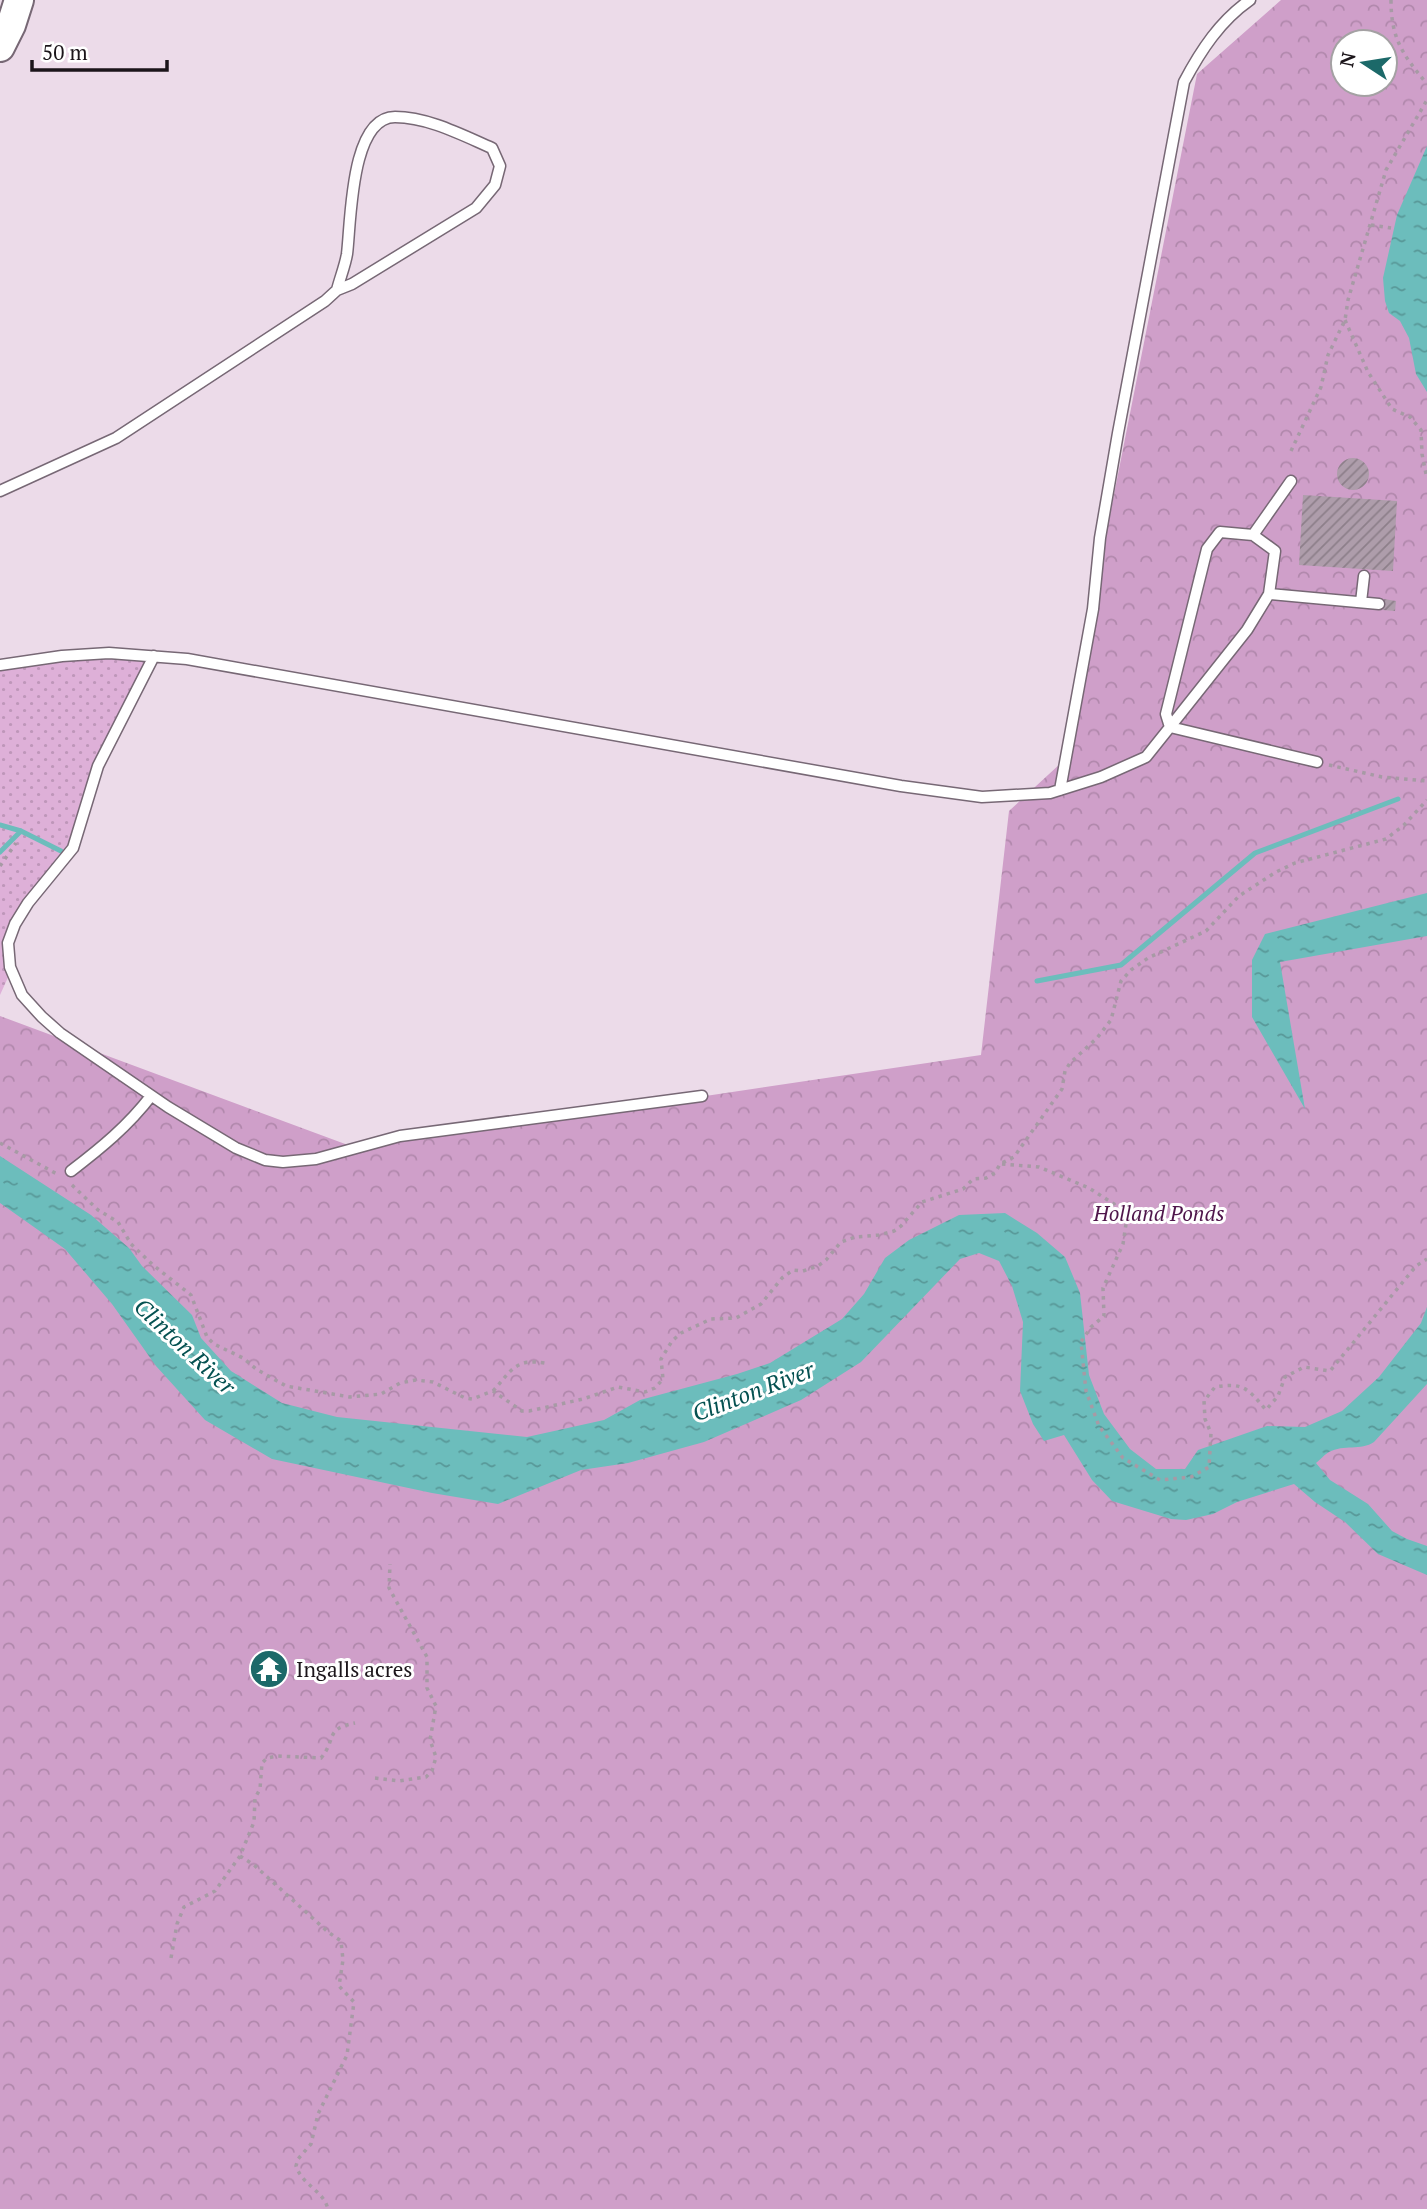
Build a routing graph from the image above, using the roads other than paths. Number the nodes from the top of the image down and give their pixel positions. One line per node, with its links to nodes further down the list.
1 (19, 0): 3 (main road)
2 (1250, 0): 16 (lane)
3 (0, 47)
4 (337, 290): 4 (lane); 6 (lane)
5 (1291, 481): 7 (lane)
6 (0, 491)
7 (1253, 535): 9 (lane); 14 (lane)
8 (1364, 576): 10 (lane)
9 (1269, 594): 10 (lane); 14 (lane)
10 (1362, 602): 11 (lane)
11 (1379, 604)
12 (154, 656): 13 (lane); 16 (lane); 17 (lane)
13 (0, 665)
14 (1170, 727): 15 (lane); 16 (lane)
15 (1317, 762)
16 (1060, 790)
17 (151, 1096): 18 (lane); 19 (lane)
18 (702, 1096)
19 (66, 1174)

